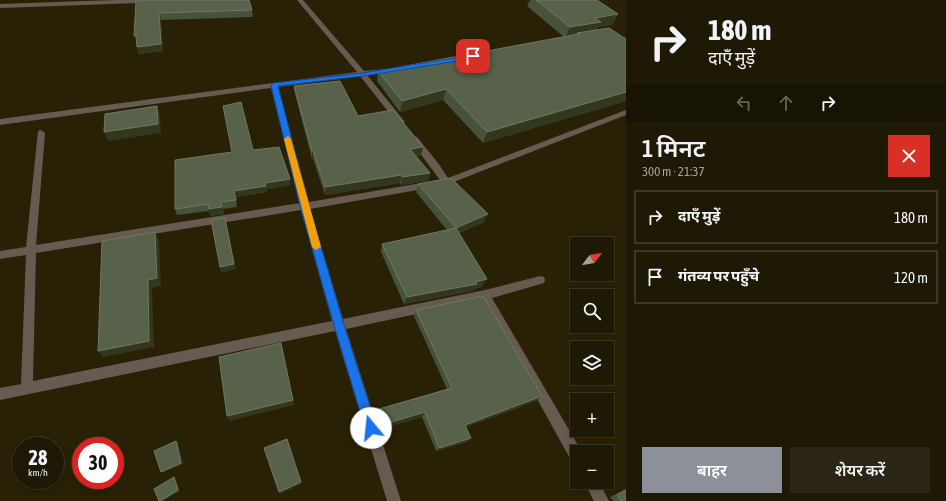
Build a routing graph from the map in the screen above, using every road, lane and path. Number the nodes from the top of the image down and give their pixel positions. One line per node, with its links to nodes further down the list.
1 (166, 0): 3 (street)
2 (300, 0): 5 (street)
3 (0, 6)
4 (403, 68): 5 (street)
5 (363, 74): 6 (street); 10 (street)
6 (274, 85): 8 (street); 11 (street)
7 (626, 112): 10 (street)
8 (0, 122)
9 (42, 133): 12 (street)
10 (446, 182): 11 (street)
11 (305, 206): 12 (street); 16 (street)
12 (31, 250): 13 (street); 17 (street)
13 (0, 255)
14 (540, 280): 15 (street)
15 (485, 295): 16 (street); 19 (street)
16 (339, 325): 17 (street); 21 (street)
17 (27, 388): 18 (street)
18 (0, 394)
19 (570, 445)
20 (596, 489): 22 (street)
21 (394, 501)
22 (602, 501)

